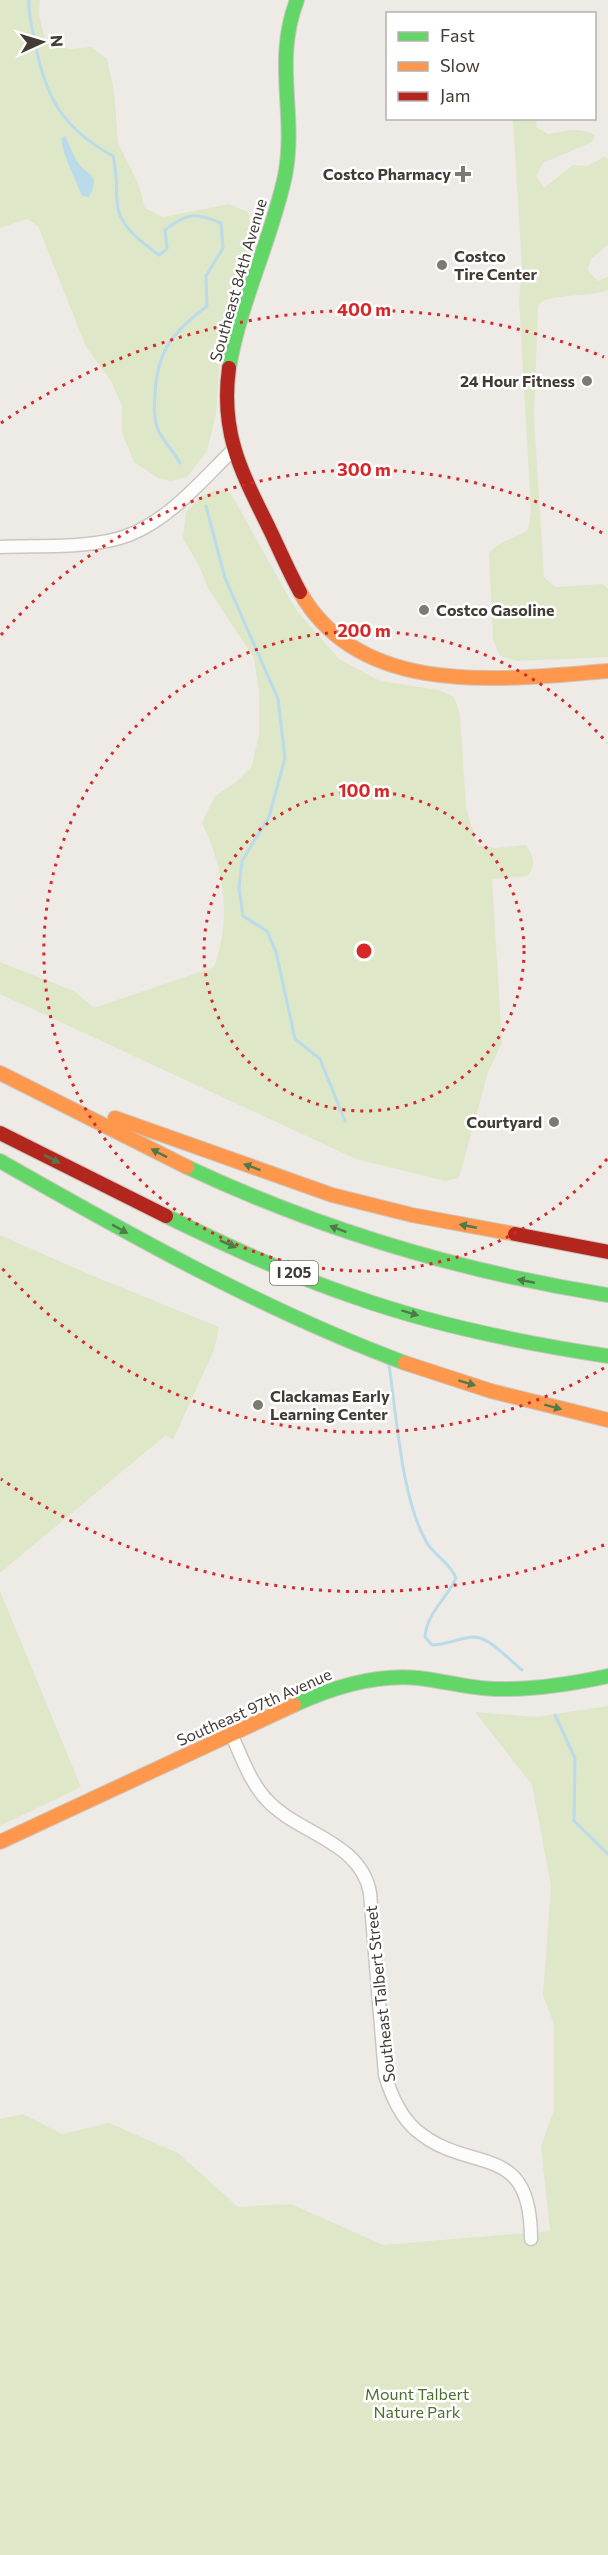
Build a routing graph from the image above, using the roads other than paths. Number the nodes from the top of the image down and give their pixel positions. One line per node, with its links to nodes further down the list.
1 (297, 0): 2 (main road, Southeast 84th Avenue)
2 (233, 450): 3 (street); 4 (main road, Southeast 84th Avenue)
3 (0, 547)
4 (608, 671)
5 (0, 1073): 6 (main road)
6 (23, 1084): 10 (main road, one-way to 6); 12 (main road, one-way to 6)
7 (0, 1133): 13 (main road, I 205, one-way to 13)
8 (0, 1161): 14 (main road, one-way to 14)
9 (608, 1241): 10 (main road)
10 (590, 1249): 11 (main road)
11 (608, 1252)
12 (608, 1295)
13 (608, 1356)
14 (608, 1420)
15 (608, 1676): 16 (main road, Southeast 97th Avenue)
16 (576, 1683): 17 (main road); 18 (main road, Southeast 97th Avenue)
17 (608, 1684)
18 (231, 1734): 19 (main road, Southeast 97th Avenue); 20 (street, Southeast Talbert Street)
19 (0, 1842)
20 (531, 2239)

